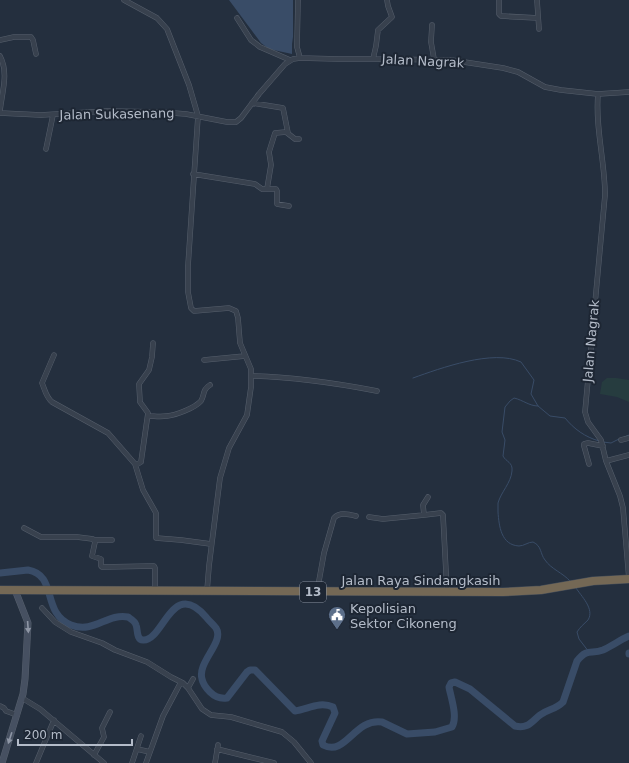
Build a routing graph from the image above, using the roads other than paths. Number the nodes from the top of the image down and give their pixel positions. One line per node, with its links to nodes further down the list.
1 (124, 0): 22 (street)
2 (298, 0): 13 (street)
3 (387, 0): 14 (street)
4 (499, 0): 7 (street)
5 (537, 0): 7 (street)
6 (237, 18): 16 (street)
7 (538, 18): 9 (street)
8 (432, 25): 15 (street)
9 (539, 29)
10 (0, 40): 11 (street)
11 (36, 54)
12 (0, 56): 20 (street)
13 (300, 58): 14 (street, Jalan Nagrak); 16 (street)
14 (373, 58): 15 (street, Jalan Nagrak)
15 (434, 59): 18 (street, Jalan Nagrak)
16 (290, 60): 19 (street, Jalan Sukasenang)
17 (629, 92): 18 (street, Jalan Nagrak)
18 (598, 94): 39 (street, Jalan Nagrak)
19 (252, 103): 22 (street, Jalan Sukasenang); 23 (street)
20 (0, 112): 21 (street, Jalan Sukasenang)
21 (53, 115): 22 (street, Jalan Sukasenang); 25 (street)
22 (198, 116): 26 (street)
23 (288, 133): 24 (street); 27 (street)
24 (299, 139)
25 (46, 149)
26 (193, 174): 27 (street); 31 (street)
27 (267, 189): 28 (street)
28 (289, 206)
29 (153, 343): 36 (street)
30 (54, 355): 43 (street)
31 (245, 356): 32 (street); 33 (street)
32 (204, 360)
33 (252, 376): 35 (street); 51 (street)
34 (210, 385): 36 (street)
35 (377, 391)
36 (148, 416): 43 (street)
37 (629, 438): 38 (street)
38 (621, 440)
39 (603, 446): 41 (street, Jalan Nagrak); 42 (street)
40 (629, 455): 41 (street)
41 (606, 461): 52 (street, Jalan Nagrak)
42 (589, 464)
43 (136, 465): 51 (street)
44 (428, 497): 45 (street)
45 (424, 515): 47 (street); 58 (street)
46 (356, 516): 57 (street)
47 (369, 517)
48 (24, 528): 49 (street)
49 (94, 540): 50 (street); 55 (street)
50 (112, 540)
51 (211, 544): 56 (street)
52 (629, 579): 58 (highway, Jalan Raya Sindangkasih / 13)
53 (0, 590): 54 (highway, 13)
54 (15, 590): 55 (highway, Jalan Raya Sindangkasih / 13); 63 (main road, one-way to 63)
55 (155, 590): 56 (highway, Jalan Raya Sindangkasih / 13)
56 (207, 590): 57 (highway, Jalan Raya Sindangkasih / 13)
57 (317, 592): 58 (highway, Jalan Raya Sindangkasih / 13)
58 (447, 592)
59 (42, 608): 61 (street)
60 (193, 680): 62 (street)
61 (181, 682): 62 (street); 70 (street)
62 (188, 688): 80 (street)
63 (22, 698): 66 (main road); 67 (street)
64 (0, 706): 66 (street)
65 (110, 712): 72 (street)
66 (17, 715): 71 (main road, one-way to 71)
67 (54, 720): 72 (street); 74 (street)
68 (142, 736): 69 (street)
69 (137, 749): 70 (street); 76 (street)
70 (150, 752): 77 (street)
71 (2, 753): 73 (main road)
72 (94, 755): 75 (street)
73 (2, 763)
74 (36, 763)
75 (104, 763)
76 (132, 763)
77 (146, 763)
78 (215, 763): 79 (street)
79 (274, 763)
80 (311, 763)

